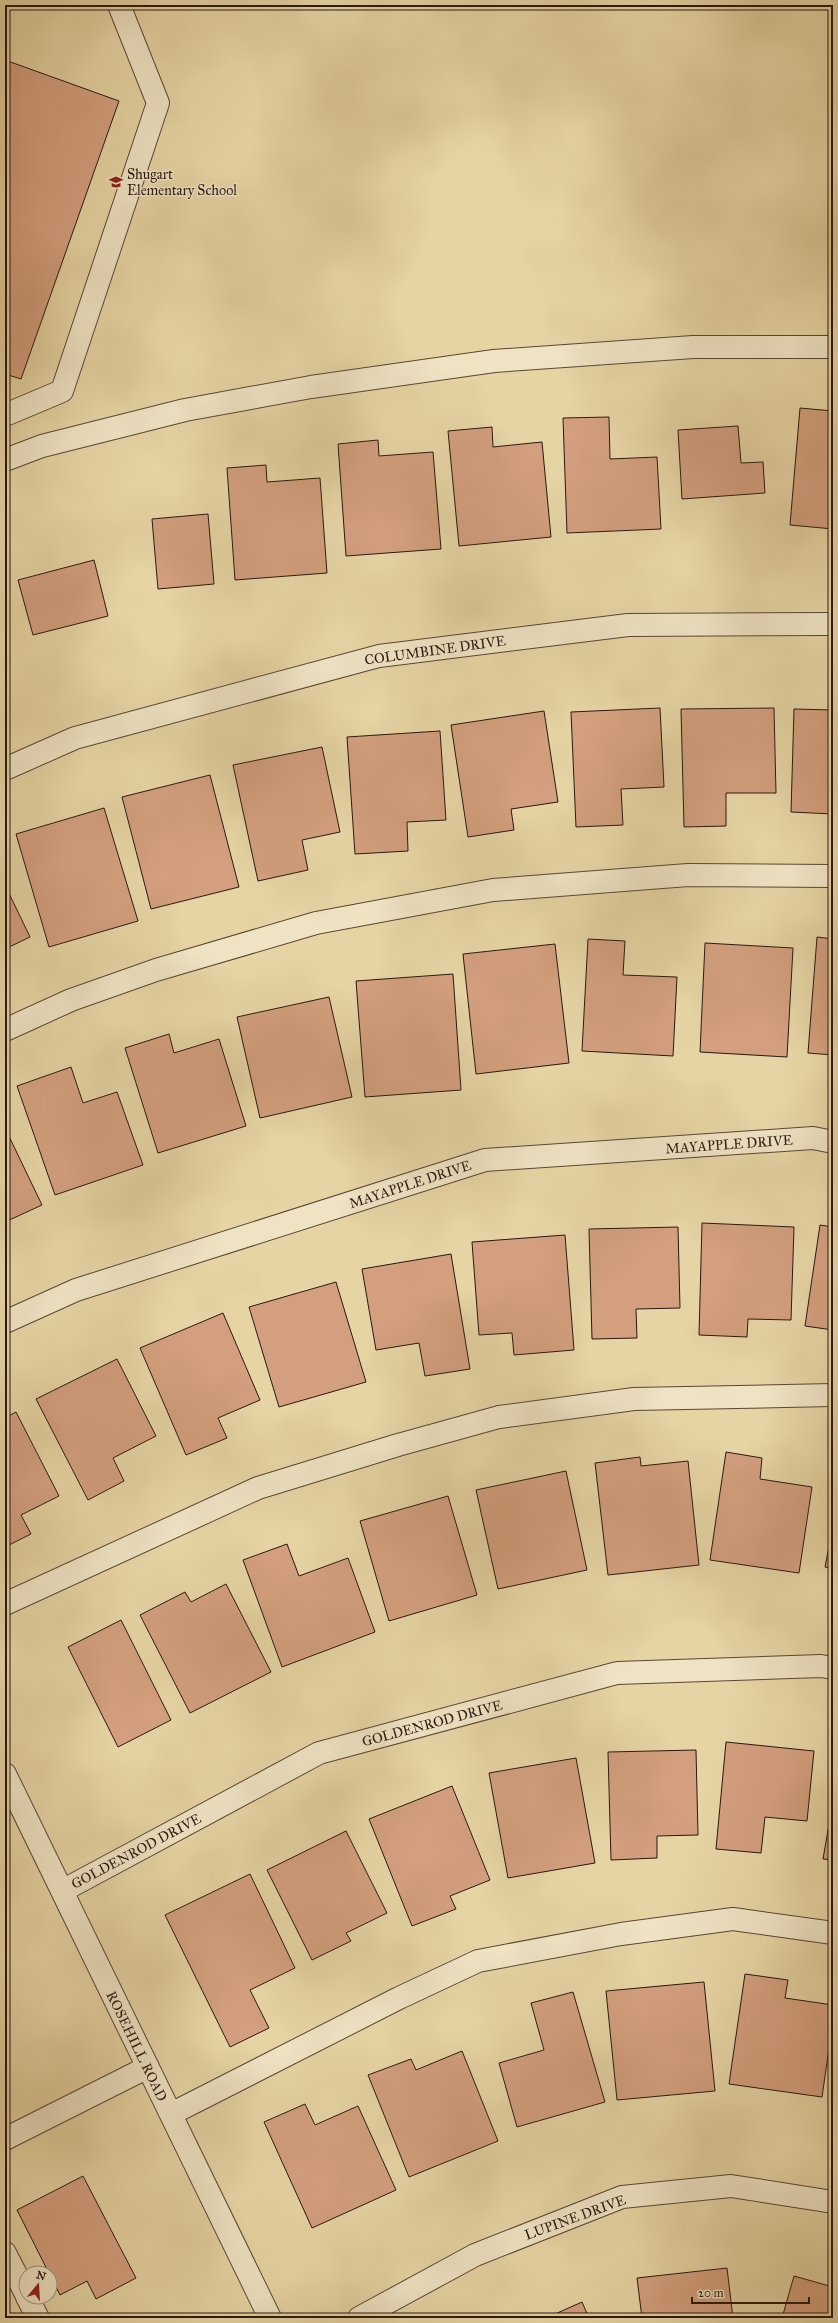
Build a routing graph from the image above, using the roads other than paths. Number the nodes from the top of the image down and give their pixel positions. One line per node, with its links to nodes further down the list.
1 (119, 5): 3 (street)
2 (833, 347): 4 (street)
3 (5, 415)
4 (5, 460)
5 (833, 624): 6 (street, COLUMBINE DRIVE)
6 (5, 769)
7 (833, 876): 8 (street)
8 (5, 1030)
9 (833, 1142): 10 (street, MAYAPPLE DRIVE)
10 (5, 1322)
11 (833, 1395): 12 (street)
12 (5, 1604)
13 (833, 1668): 15 (street, GOLDENROD DRIVE)
14 (5, 1774): 15 (street, ROSEHILL ROAD)
15 (62, 1891): 17 (street, ROSEHILL ROAD)
16 (833, 1933): 18 (street)
17 (148, 2067): 18 (street, ROSEHILL ROAD); 19 (street)
18 (171, 2114): 25 (street, ROSEHILL ROAD)
19 (5, 2139)
20 (833, 2202): 26 (street, LUPINE DRIVE)
21 (5, 2253): 22 (street)
22 (18, 2278)
23 (32, 2305): 24 (street)
24 (38, 2318)
25 (270, 2318)
26 (359, 2318)

